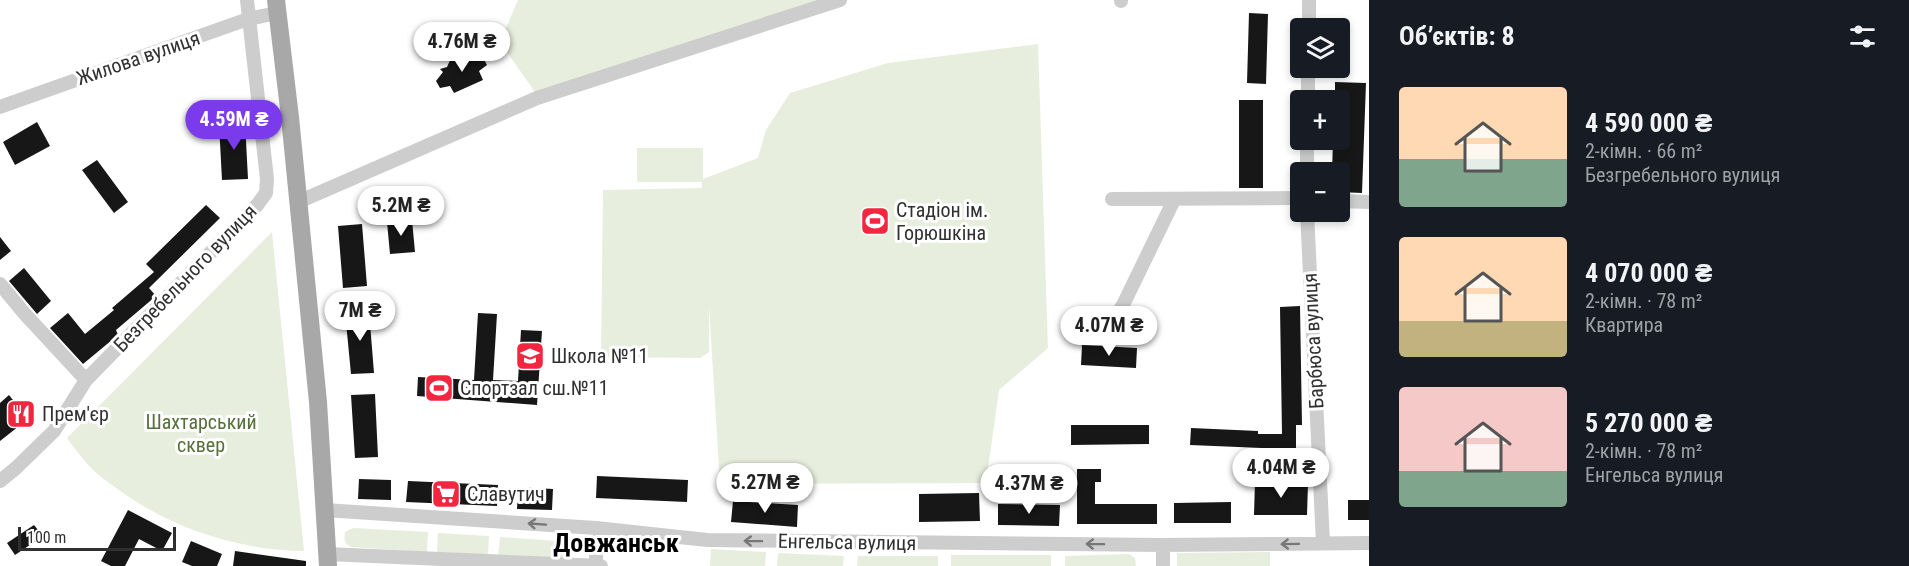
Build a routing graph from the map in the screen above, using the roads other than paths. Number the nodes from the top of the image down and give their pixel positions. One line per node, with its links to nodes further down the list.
1 (247, 0): 6 (street, Безгребельного вулиця)
2 (840, 0): 12 (street)
3 (1309, 0): 5 (street)
4 (277, 7): 6 (street, Жилова вулиця); 12 (main road)
5 (1309, 18)
6 (248, 19): 7 (street, Жилова вулиця); 17 (street, Безгребельного вулиця)
7 (0, 107)
8 (1290, 198): 10 (street)
9 (1112, 199): 10 (street)
10 (1174, 200): 16 (street)
11 (1350, 201): 13 (street)
12 (298, 202): 19 (main road)
13 (1369, 202)
14 (1307, 222): 21 (street, Барбюса вулиця)
15 (0, 284): 17 (street)
16 (1071, 326)
17 (86, 380): 18 (street, Безгребельного вулиця)
18 (0, 481)
19 (326, 510): 20 (street, Енгельса вулиця, one-way to 19); 24 (main road)
20 (596, 528): 23 (street, Енгельса вулиця, one-way to 20); 25 (street)
21 (1323, 543): 22 (street, Енгельса вулиця); 23 (street, Енгельса вулиця, one-way to 23)
22 (1369, 543)
23 (1162, 545): 27 (street)
24 (327, 560): 25 (street)
25 (596, 566): 26 (street)
26 (601, 566)
27 (1163, 566)

